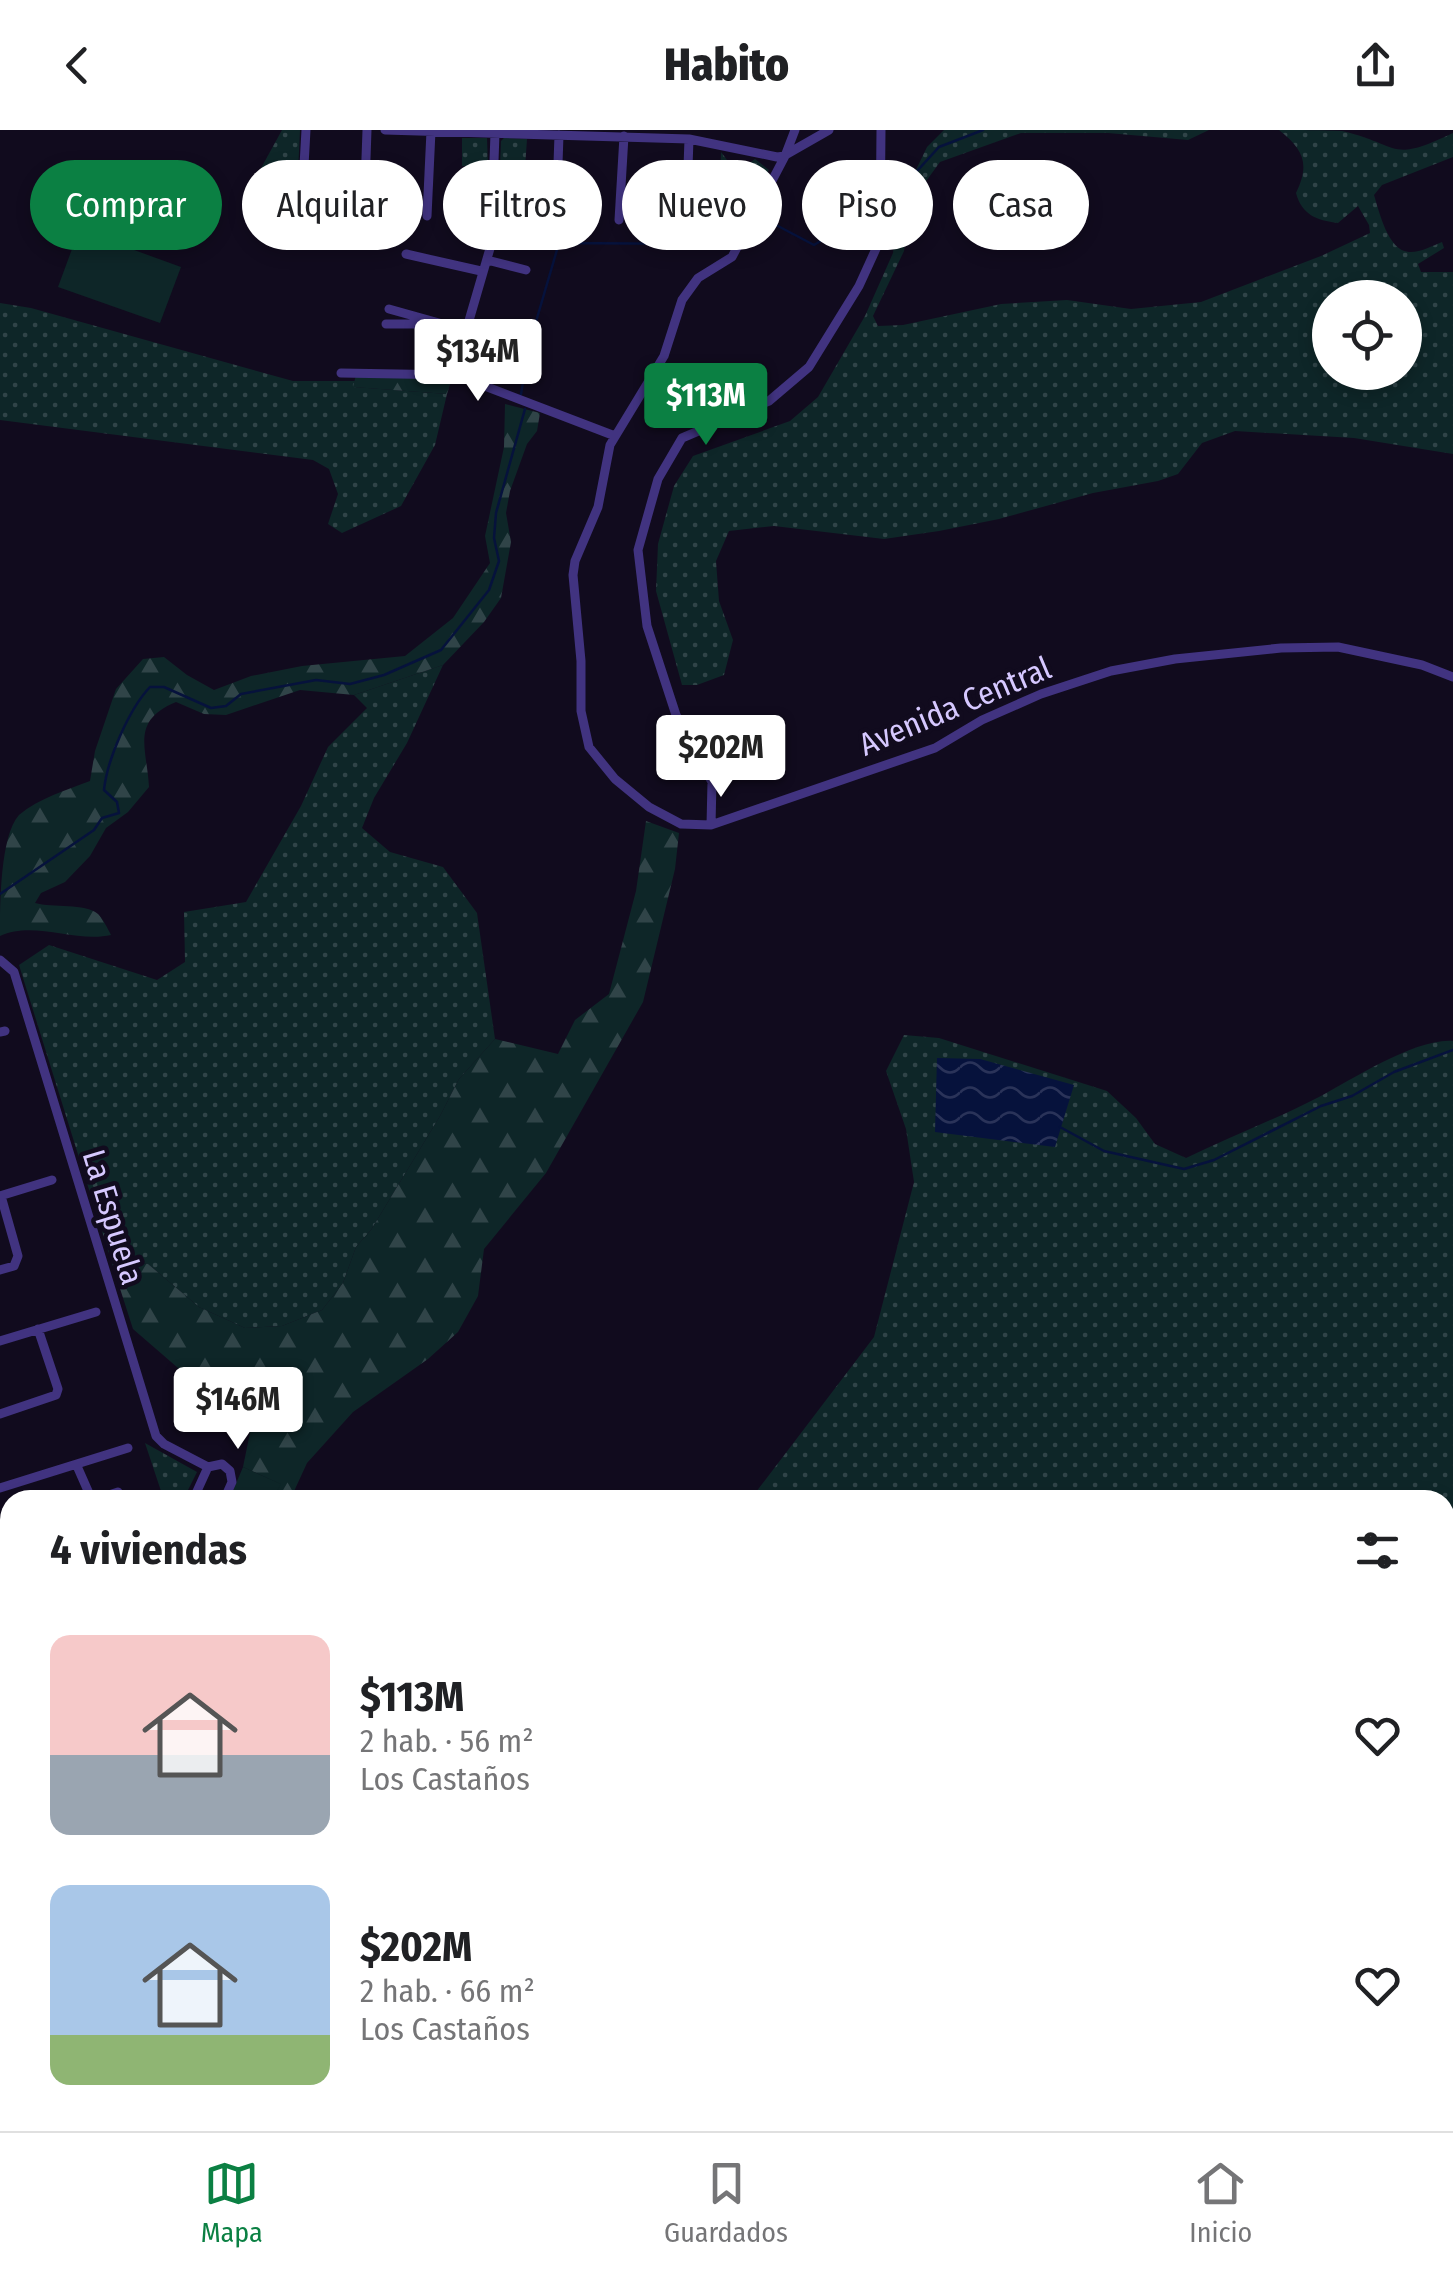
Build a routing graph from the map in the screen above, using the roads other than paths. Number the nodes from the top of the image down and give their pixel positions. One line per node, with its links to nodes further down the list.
1 (306, 130): 14 (street)
2 (367, 130): 15 (street)
3 (385, 130): 4 (street)
4 (431, 130): 8 (street); 20 (street)
5 (795, 130): 13 (street)
6 (829, 130): 13 (street)
7 (881, 130): 36 (street)
8 (495, 133): 9 (street); 24 (street)
9 (560, 135): 10 (street); 16 (street)
10 (624, 136): 11 (street); 21 (street)
11 (689, 139): 12 (street); 17 (street)
12 (758, 151): 13 (street); 18 (street)
13 (785, 156): 19 (street)
14 (304, 160)
15 (366, 160)
16 (559, 160)
17 (688, 160)
18 (768, 160)
19 (782, 160)
20 (427, 216)
21 (619, 220)
22 (736, 250): 34 (street)
23 (406, 254): 26 (street)
24 (487, 260): 25 (street); 26 (street)
25 (526, 270)
26 (481, 272): 30 (street)
27 (389, 309): 29 (street)
28 (386, 324): 29 (street)
29 (441, 324): 30 (street)
30 (468, 324): 31 (street); 33 (street)
31 (510, 335)
32 (341, 373): 33 (street)
33 (456, 374): 34 (street)
34 (614, 436): 36 (street)
35 (1453, 678): 36 (street, Avenida Central)
36 (711, 825)
37 (0, 960): 47 (street, La Espuela)
38 (52, 1180): 39 (street)
39 (0, 1196): 40 (street)
40 (0, 1270)
41 (96, 1312): 42 (street)
42 (38, 1328): 43 (street); 44 (street)
43 (0, 1341)
44 (0, 1414)
45 (128, 1448): 46 (street)
46 (77, 1466): 48 (street); 49 (street)
47 (208, 1466): 50 (street); 51 (street)
48 (0, 1488)
49 (88, 1490)
50 (197, 1490)
51 (228, 1490)

